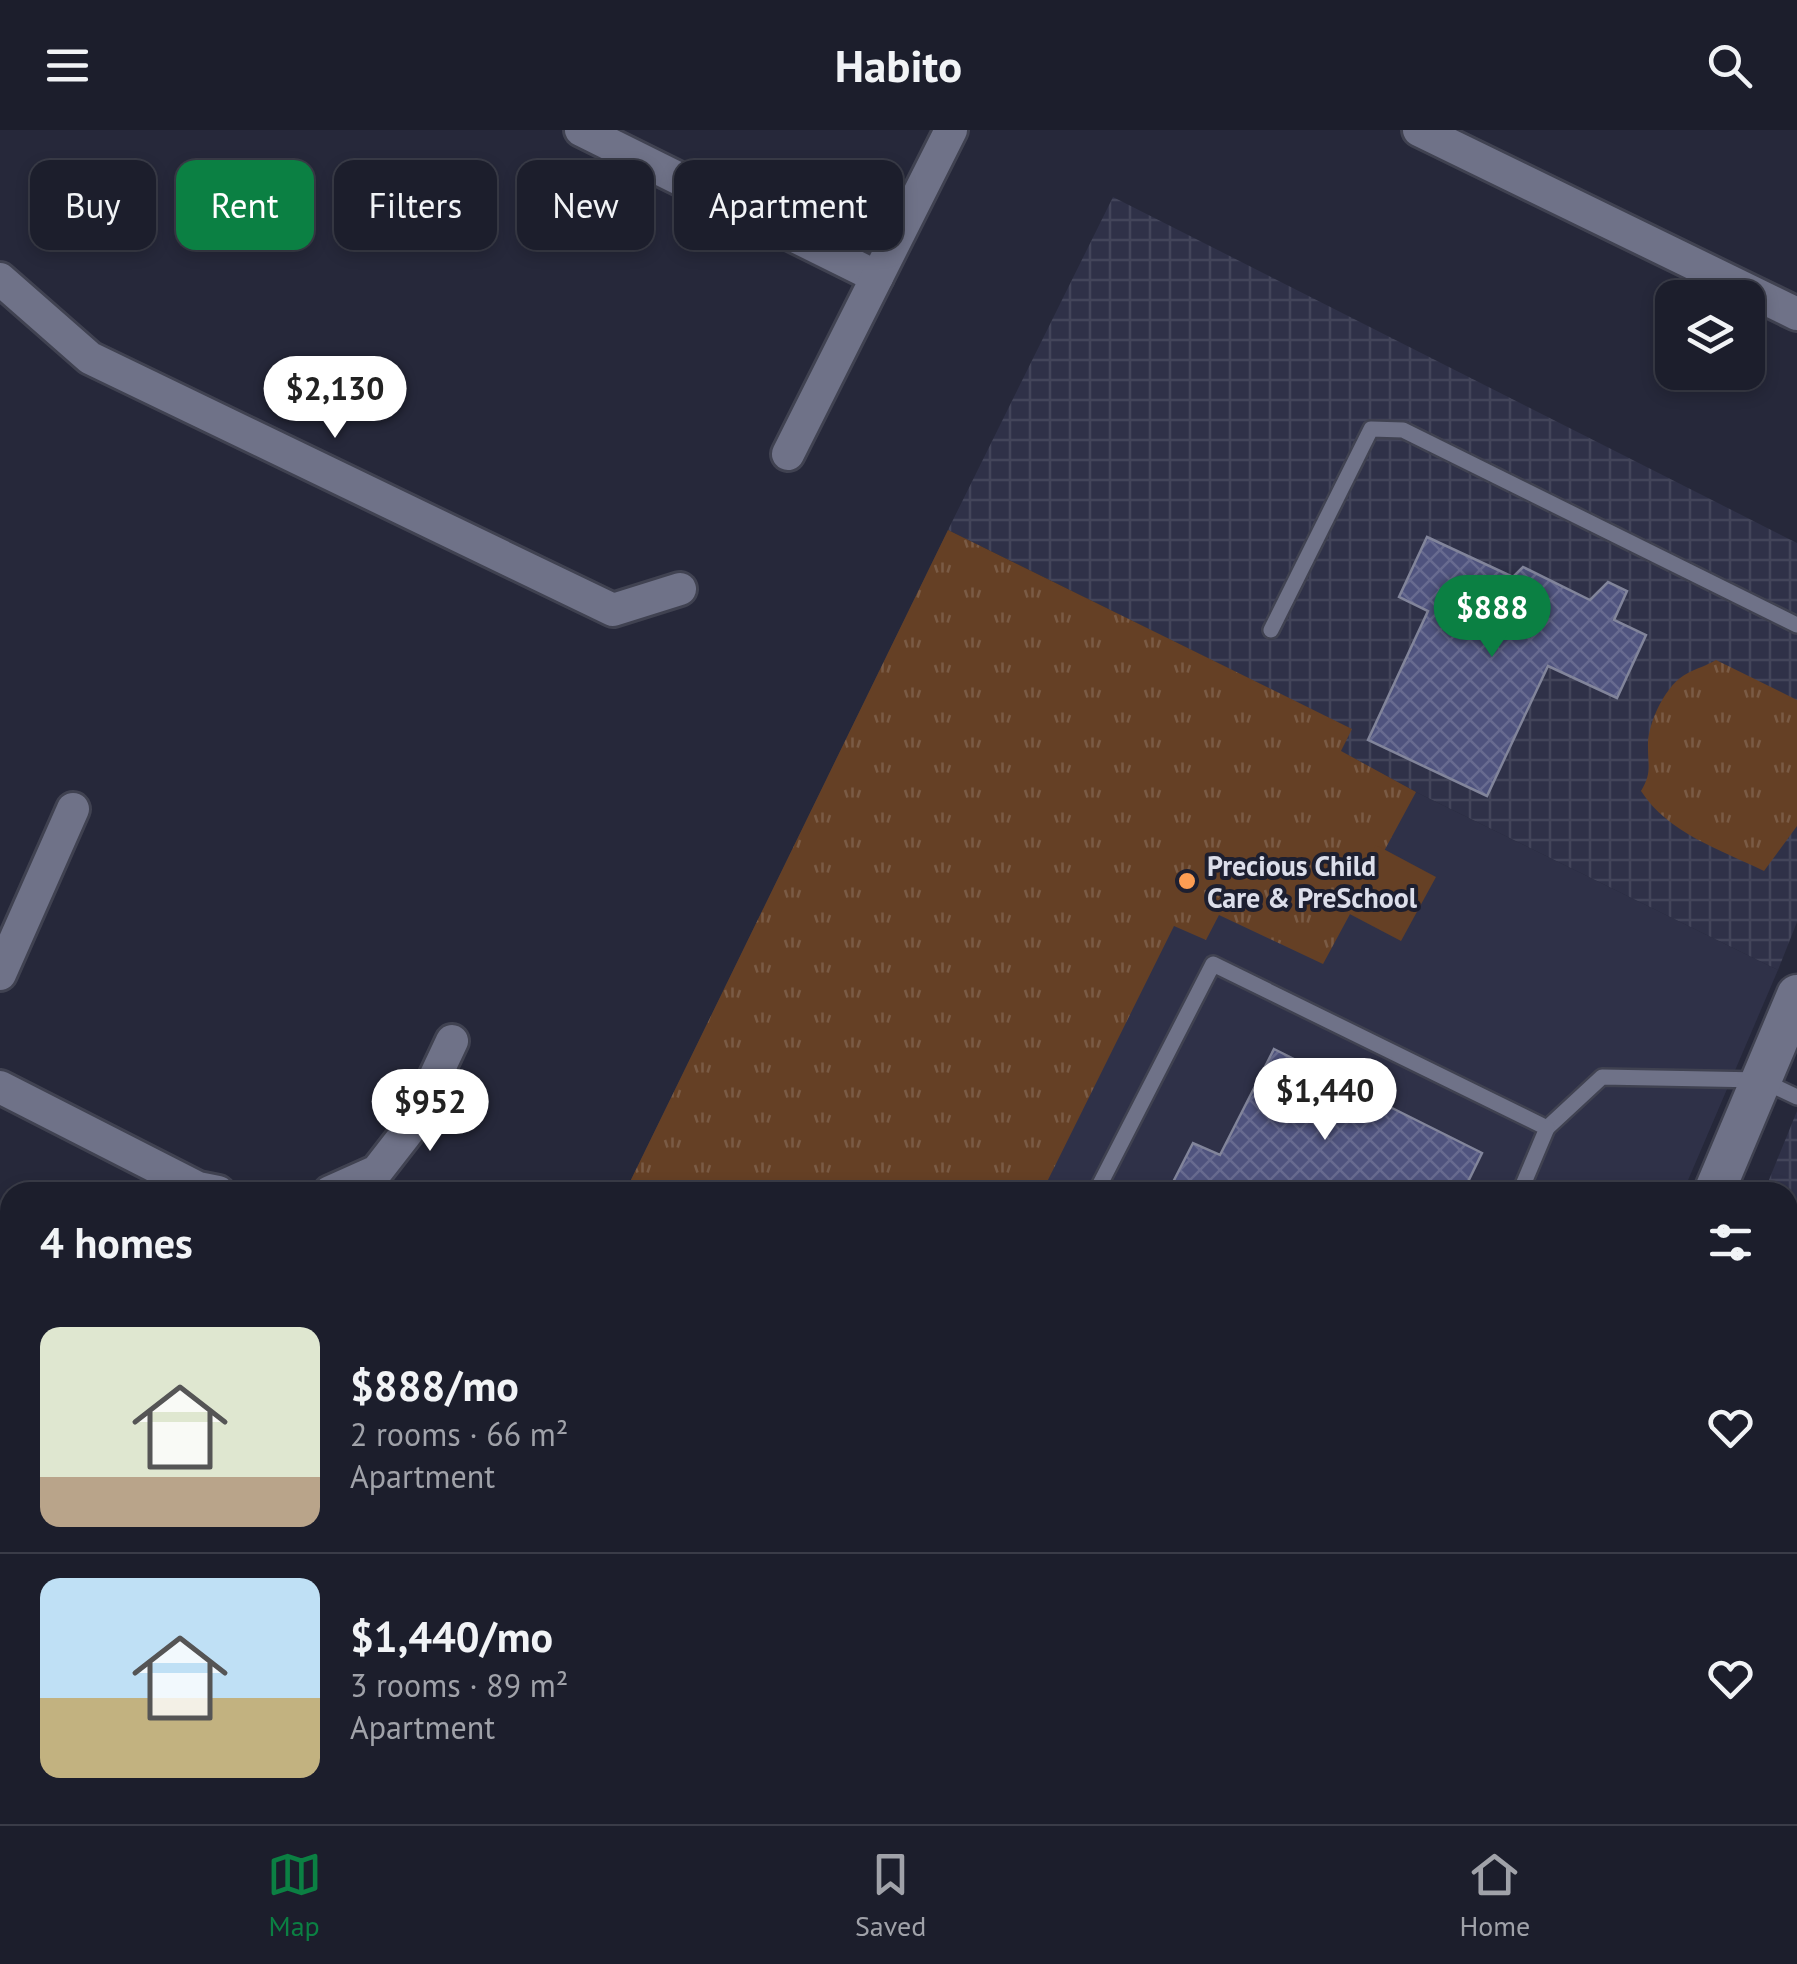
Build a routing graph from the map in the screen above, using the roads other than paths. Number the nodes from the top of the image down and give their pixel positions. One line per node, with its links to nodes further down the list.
1 (581, 130): 4 (street)
2 (951, 130): 4 (street)
3 (1419, 130): 6 (street)
4 (877, 277): 7 (street)
5 (0, 279): 8 (street)
6 (1797, 314)
7 (788, 454)
8 (680, 589)
9 (1797, 625): 10 (lane)
10 (1271, 630)
11 (74, 809): 12 (street)
12 (0, 974)
13 (1797, 994): 15 (street)
14 (452, 1042): 20 (street)
15 (1761, 1080): 17 (lane); 18 (lane); 23 (street)
16 (0, 1087): 19 (street)
17 (1797, 1098)
18 (1547, 1128): 21 (lane); 22 (lane)
19 (186, 1182)
20 (352, 1182)
21 (1101, 1182)
22 (1524, 1182)
23 (1718, 1182)

